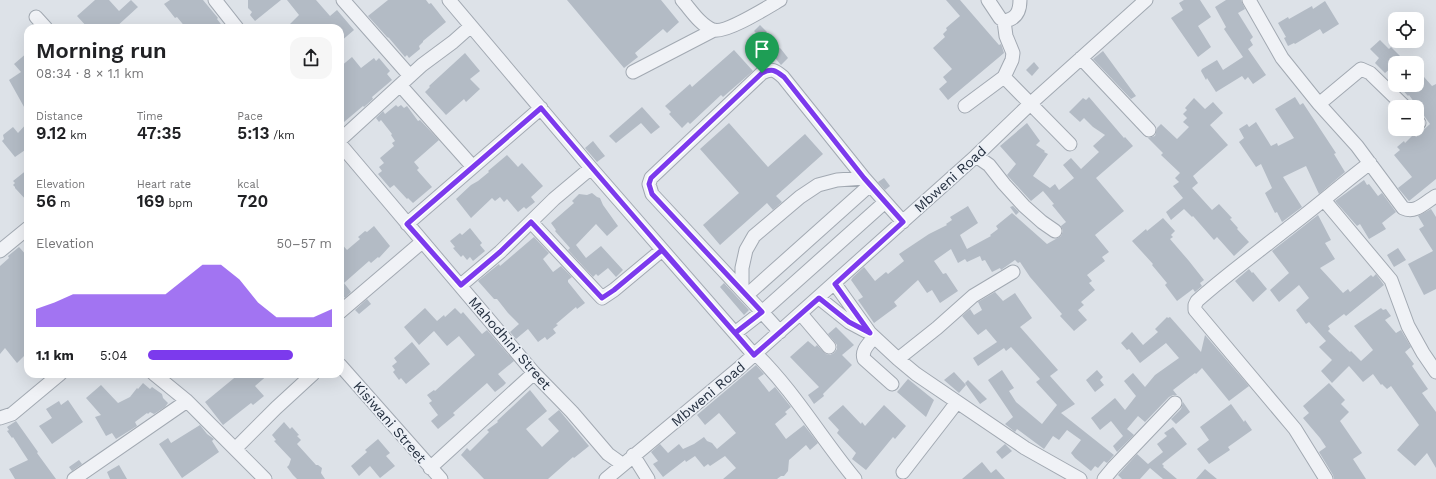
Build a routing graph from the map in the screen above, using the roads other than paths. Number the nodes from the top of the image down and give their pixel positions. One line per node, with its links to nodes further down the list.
1 (215, 0): 13 (street)
2 (343, 0): 19 (street)
3 (449, 0): 14 (street)
4 (682, 0): 15 (street)
5 (780, 0): 15 (street)
6 (988, 0): 11 (street)
7 (1020, 0): 11 (street)
8 (1146, 0): 16 (street, Mbweni Road)
9 (1249, 0): 22 (street)
10 (36, 17): 12 (street)
11 (1004, 21): 18 (street)
12 (42, 24)
13 (234, 24)
14 (471, 26): 19 (street); 24 (street)
15 (714, 30): 17 (street)
16 (1081, 58): 21 (street, Mbweni Road); 25 (street)
17 (633, 72)
18 (1004, 77): 21 (street); 23 (street)
19 (405, 80): 26 (street); 31 (street)
20 (1398, 100): 22 (street)
21 (1030, 104): 27 (street); 29 (street, Mbweni Road)
22 (1319, 104): 30 (street)
23 (965, 106)
24 (541, 108): 31 (street); 32 (street)
25 (1148, 130)
26 (344, 136)
27 (1070, 144)
28 (344, 149): 39 (street, Mahodhini Street)
29 (976, 156): 38 (street, Mbweni Road); 40 (street)
30 (1370, 163): 34 (street); 35 (street)
31 (473, 167): 39 (street)
32 (591, 168): 37 (street); 43 (street)
33 (867, 182): 36 (street); 48 (street); 48 (street); 48 (street)
34 (1436, 196)
35 (1324, 200): 60 (street); 83 (street)
36 (886, 202): 38 (street); 51 (street)
37 (531, 222): 43 (street); 47 (street)
38 (903, 222): 46 (street, Mbweni Road)
39 (407, 224): 42 (street, Mahodhini Street)
40 (1055, 231)
41 (24, 232): 44 (street)
42 (422, 242): 47 (street, Mahodhini Street); 50 (street)
43 (662, 250): 54 (street)
44 (0, 251)
45 (1013, 272): 58 (street)
46 (835, 284): 49 (street, Mbweni Road); 55 (street)
47 (461, 285): 61 (street, Mahodhini Street)
48 (744, 293): 51 (street)
49 (819, 298): 52 (street, Mbweni Road); 55 (street)
50 (344, 309)
51 (762, 312): 53 (street); 54 (street)
52 (801, 314): 53 (street, Mbweni Road); 56 (street)
53 (780, 332): 57 (street, Mbweni Road)
54 (735, 333): 57 (street)
55 (872, 335): 58 (street); 65 (street)
56 (830, 347)
57 (755, 354): 71 (street, Mbweni Road); 80 (street)
58 (898, 359): 67 (street)
59 (344, 370): 73 (street, Kisiwani Street)
60 (1436, 372)
61 (534, 373): 72 (street, Mahodhini Street); 73 (street)
62 (55, 378): 69 (street)
63 (159, 378): 66 (street)
64 (309, 378): 70 (street)
65 (892, 384)
66 (187, 401): 70 (street); 75 (street)
67 (956, 402): 74 (street); 81 (street)
68 (1176, 403): 82 (street)
69 (0, 418)
70 (235, 449): 76 (street)
71 (633, 455): 72 (street, Mbweni Road); 79 (street)
72 (622, 464): 78 (street, Mbweni Road)
73 (430, 468): 77 (street, Kisiwani Street)
74 (903, 472)
75 (74, 479)
76 (265, 479)
77 (441, 479)
78 (606, 479)
79 (648, 479)
80 (855, 479)
81 (1080, 479)
82 (1104, 479)
83 (1326, 479)

